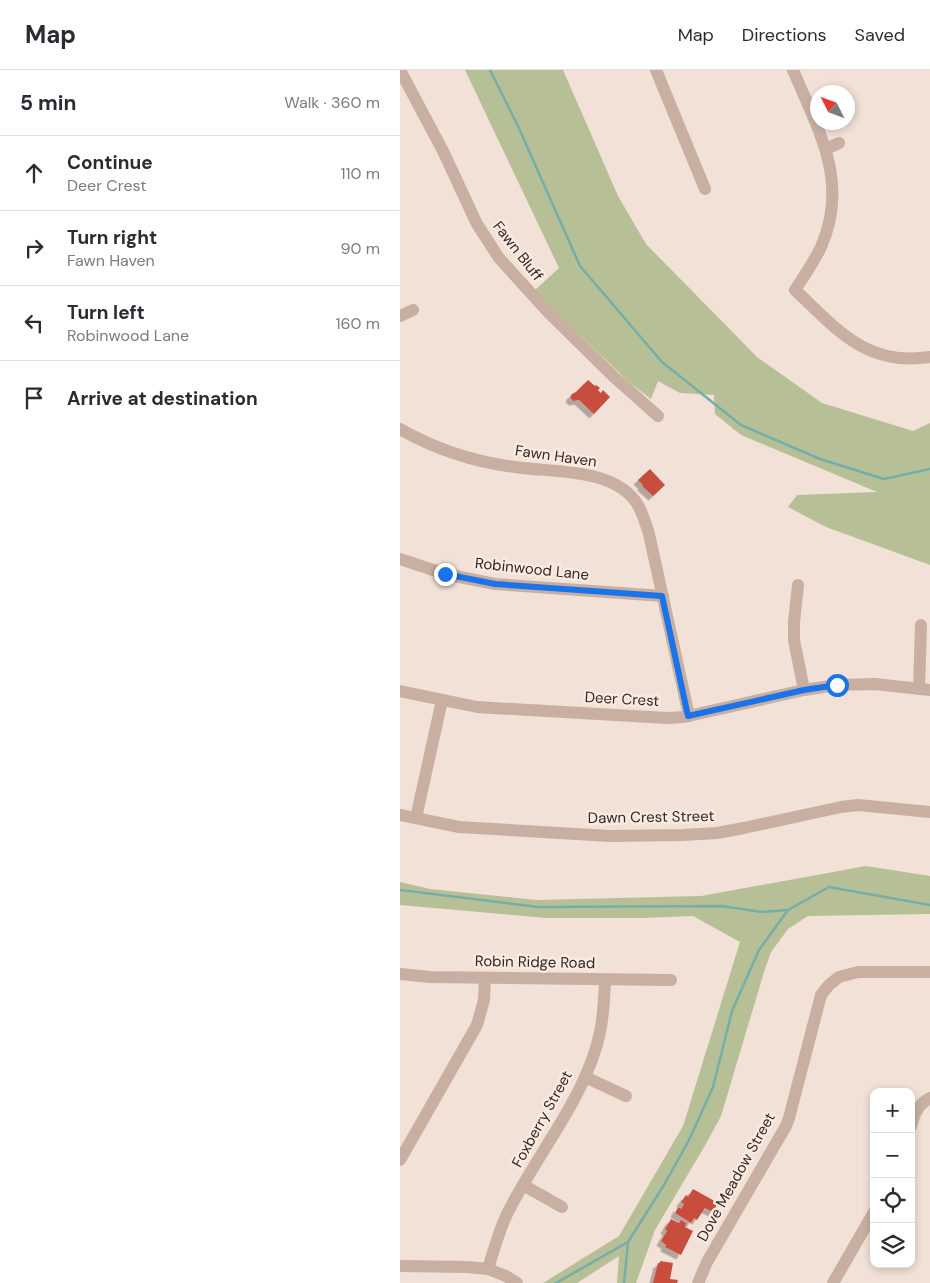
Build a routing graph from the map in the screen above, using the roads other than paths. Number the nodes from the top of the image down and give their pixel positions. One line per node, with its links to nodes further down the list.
1 (400, 70): 10 (street, Fawn Bluff)
2 (656, 70): 6 (street)
3 (793, 70): 5 (street)
4 (839, 143): 5 (street)
5 (826, 149): 9 (street)
6 (705, 189)
7 (413, 310): 8 (street)
8 (400, 316)
9 (930, 357)
10 (658, 416)
11 (400, 429): 14 (street, Fawn Haven)
12 (400, 559): 14 (street, Robinwood Lane)
13 (798, 584): 16 (street)
14 (662, 596): 20 (street, Fawn Haven)
15 (921, 625): 17 (street)
16 (804, 690): 17 (street, Deer Crest); 20 (street, Deer Crest)
17 (925, 690)
18 (400, 691): 19 (street, Deer Crest)
19 (442, 700): 20 (street, Deer Crest); 23 (street)
20 (688, 716)
21 (930, 812): 23 (street, Dawn Crest Street)
22 (400, 815): 23 (street, Dawn Crest Street)
23 (416, 818)
24 (930, 972): 40 (street, Dove Meadow Street)
25 (400, 974): 26 (street, Robin Ridge Road)
26 (485, 978): 27 (street, Robin Ridge Road); 33 (street)
27 (605, 979): 28 (street, Robin Ridge Road); 29 (street, Foxberry Street)
28 (671, 980)
29 (585, 1077): 30 (street); 34 (street, Foxberry Street)
30 (626, 1096)
31 (930, 1098): 32 (street)
32 (915, 1112)
33 (400, 1160)
34 (523, 1185): 35 (street); 38 (street, Foxberry Street)
35 (562, 1206)
36 (870, 1219): 41 (street)
37 (400, 1266): 38 (street)
38 (488, 1269): 39 (street)
39 (517, 1283)
40 (698, 1283)
41 (833, 1283)

